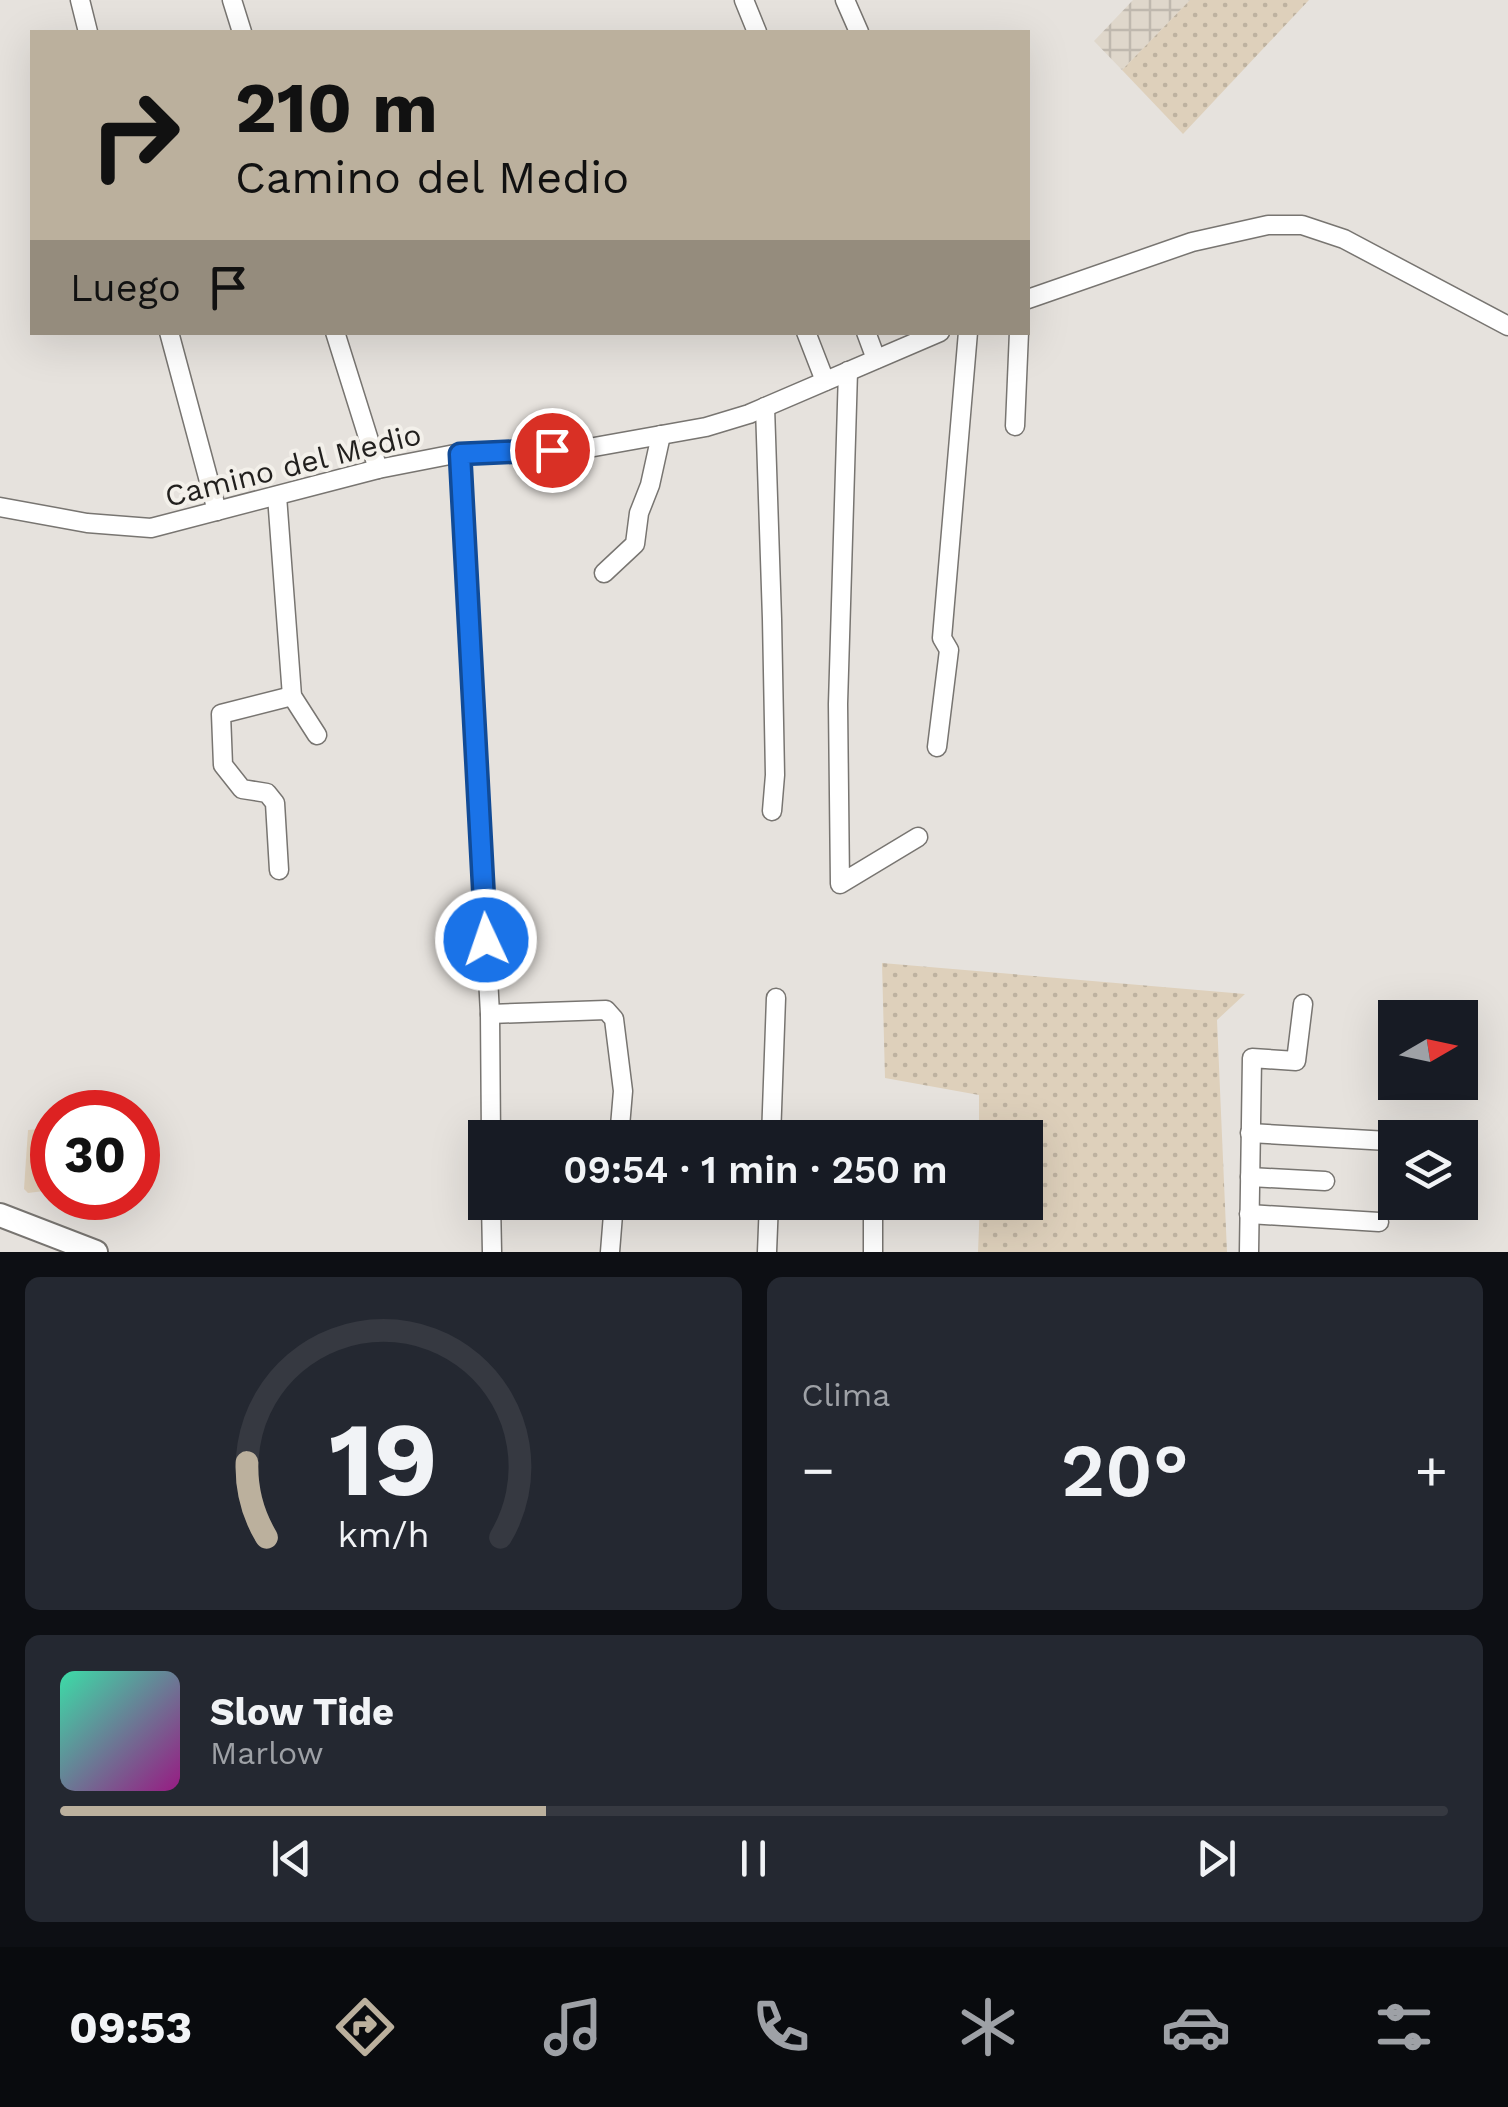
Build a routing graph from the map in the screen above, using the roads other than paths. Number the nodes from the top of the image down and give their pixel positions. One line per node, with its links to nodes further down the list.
1 (80, 0): 5 (street)
2 (232, 0): 6 (street)
3 (744, 0): 7 (street)
4 (845, 0): 8 (street)
5 (88, 30)
6 (241, 30)
7 (756, 30)
8 (857, 30)
9 (1030, 298): 10 (street)
10 (1508, 326)
11 (170, 335): 28 (street)
12 (336, 335): 25 (street)
13 (807, 335): 20 (street)
14 (867, 335): 18 (street)
15 (933, 335): 18 (street, Camino del Medio)
16 (968, 335): 32 (street)
17 (1018, 335): 22 (street)
18 (876, 359): 19 (street, Camino del Medio)
19 (848, 371): 20 (street, Camino del Medio); 34 (street)
20 (825, 381): 21 (street, Camino del Medio)
21 (765, 408): 23 (street, Camino del Medio); 33 (street)
22 (1016, 426)
23 (661, 435): 24 (street, Camino del Medio); 29 (street)
24 (460, 454): 25 (street, Camino del Medio); 38 (street)
25 (378, 470): 26 (street, Camino del Medio)
26 (277, 496): 28 (street, Camino del Medio); 30 (street)
27 (0, 507): 28 (street, Camino del Medio)
28 (217, 512)
29 (604, 573)
30 (292, 696): 31 (street); 35 (street)
31 (316, 735)
32 (937, 748)
33 (772, 810)
34 (918, 837)
35 (278, 870)
36 (776, 998): 41 (street)
37 (1302, 1004): 42 (street)
38 (490, 1014): 39 (street); 40 (street)
39 (491, 1120)
40 (621, 1120)
41 (772, 1120)
42 (1250, 1133): 43 (street); 44 (street)
43 (1378, 1140)
44 (1250, 1178): 45 (street); 46 (street)
45 (1325, 1181)
46 (1249, 1214): 52 (street); 58 (street)
47 (0, 1215): 53 (main road)
48 (491, 1220): 54 (street)
49 (613, 1220): 55 (street)
50 (767, 1220): 56 (street)
51 (873, 1220): 57 (street)
52 (1379, 1222)
53 (96, 1252)
54 (492, 1252)
55 (610, 1252)
56 (766, 1252)
57 (873, 1252)
58 (1249, 1252)

